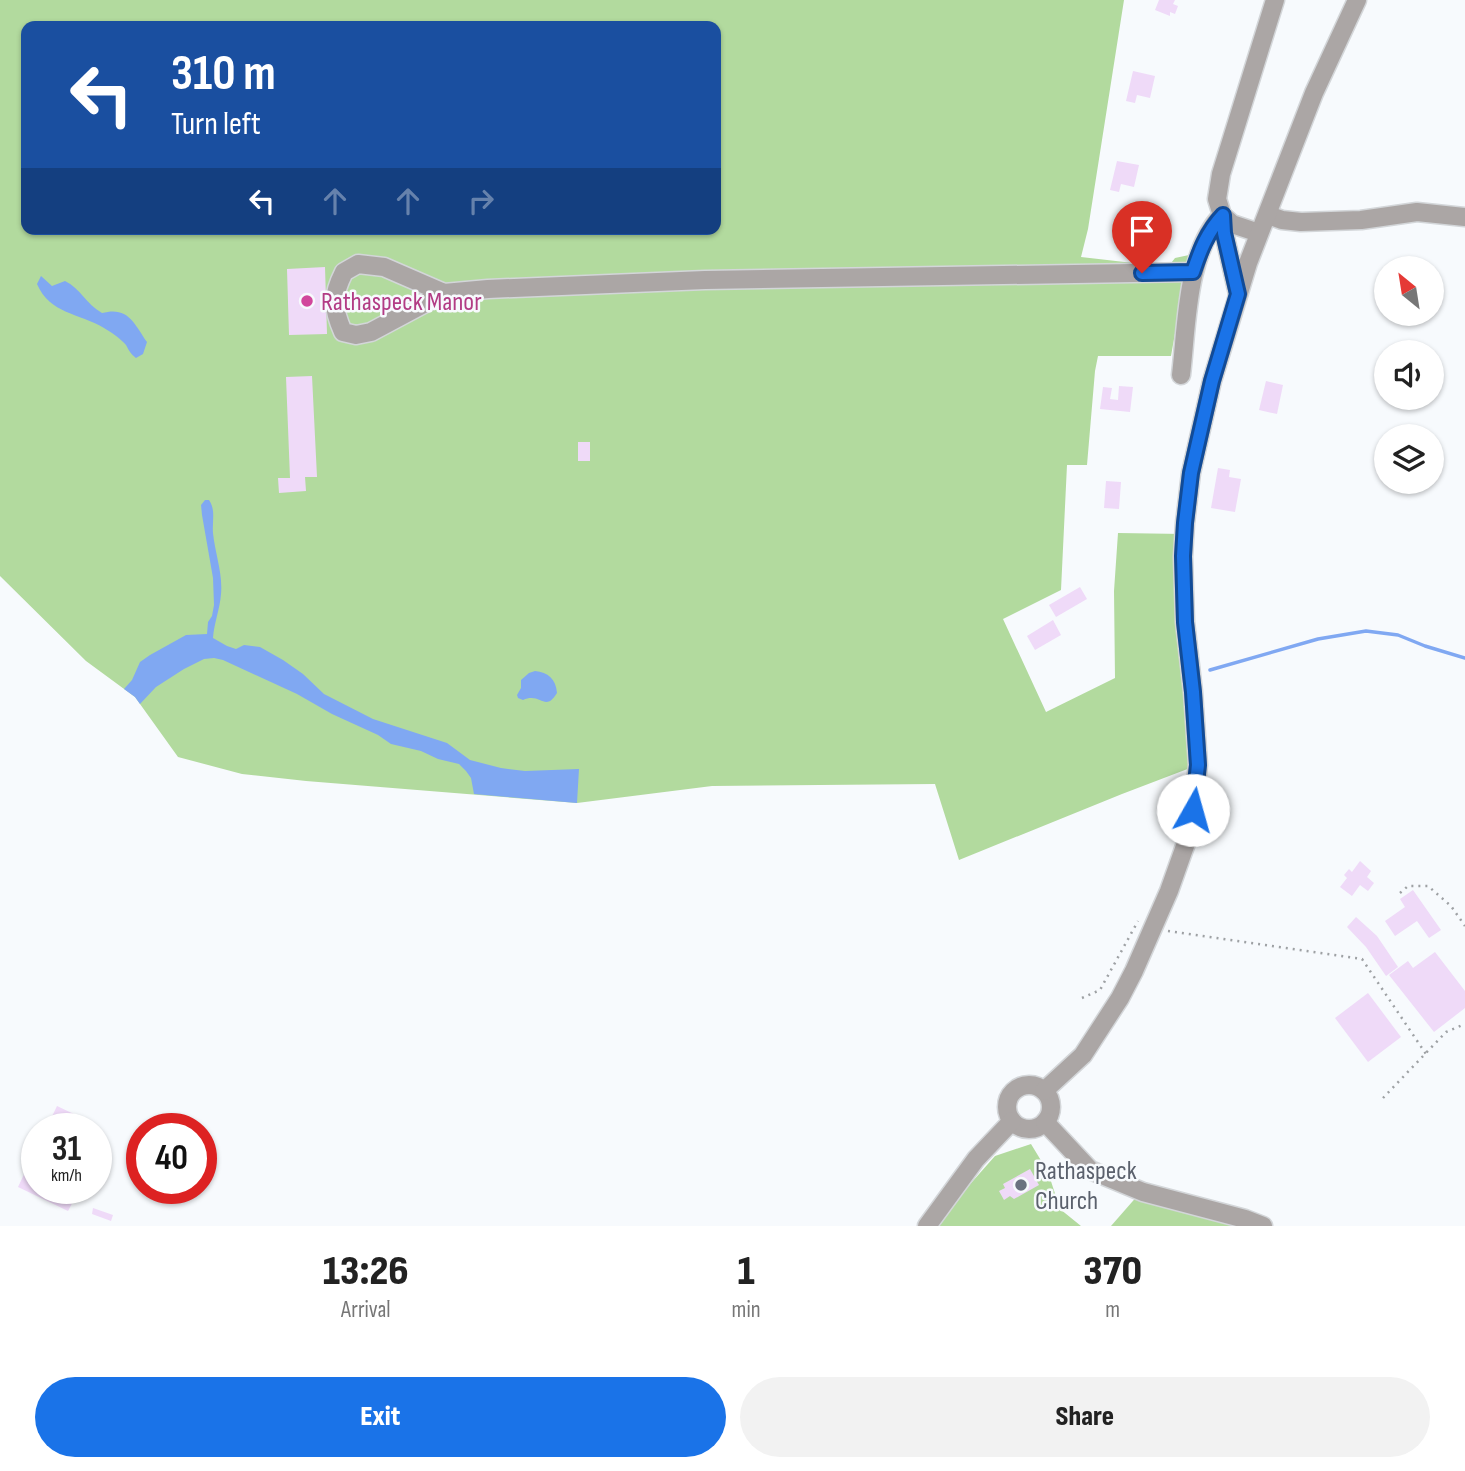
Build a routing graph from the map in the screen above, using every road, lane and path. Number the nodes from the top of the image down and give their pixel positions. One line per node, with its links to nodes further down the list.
1 (1275, 0): 3 (street)
2 (1356, 0): 4 (street)
3 (1223, 215): 6 (street); 7 (street); 9 (street)
4 (1268, 215): 5 (street); 6 (street)
5 (1465, 217)
6 (1259, 233): 9 (street)
7 (1193, 272): 8 (street); 10 (street)
8 (444, 293): 8 (street)
9 (1238, 294): 18 (street)
10 (1181, 375)
11 (1400, 893): 13 (path)
12 (1138, 921): 15 (path)
13 (1465, 926)
14 (1168, 931): 17 (path)
15 (1082, 999)
16 (1465, 1024): 17 (path)
17 (1426, 1054): 19 (path)
18 (1044, 1091): 20 (street); 21 (street)
19 (1383, 1098)
20 (1012, 1121): 21 (street); 22 (street)
21 (1045, 1122): 23 (street)
22 (927, 1226)
23 (1263, 1226)

